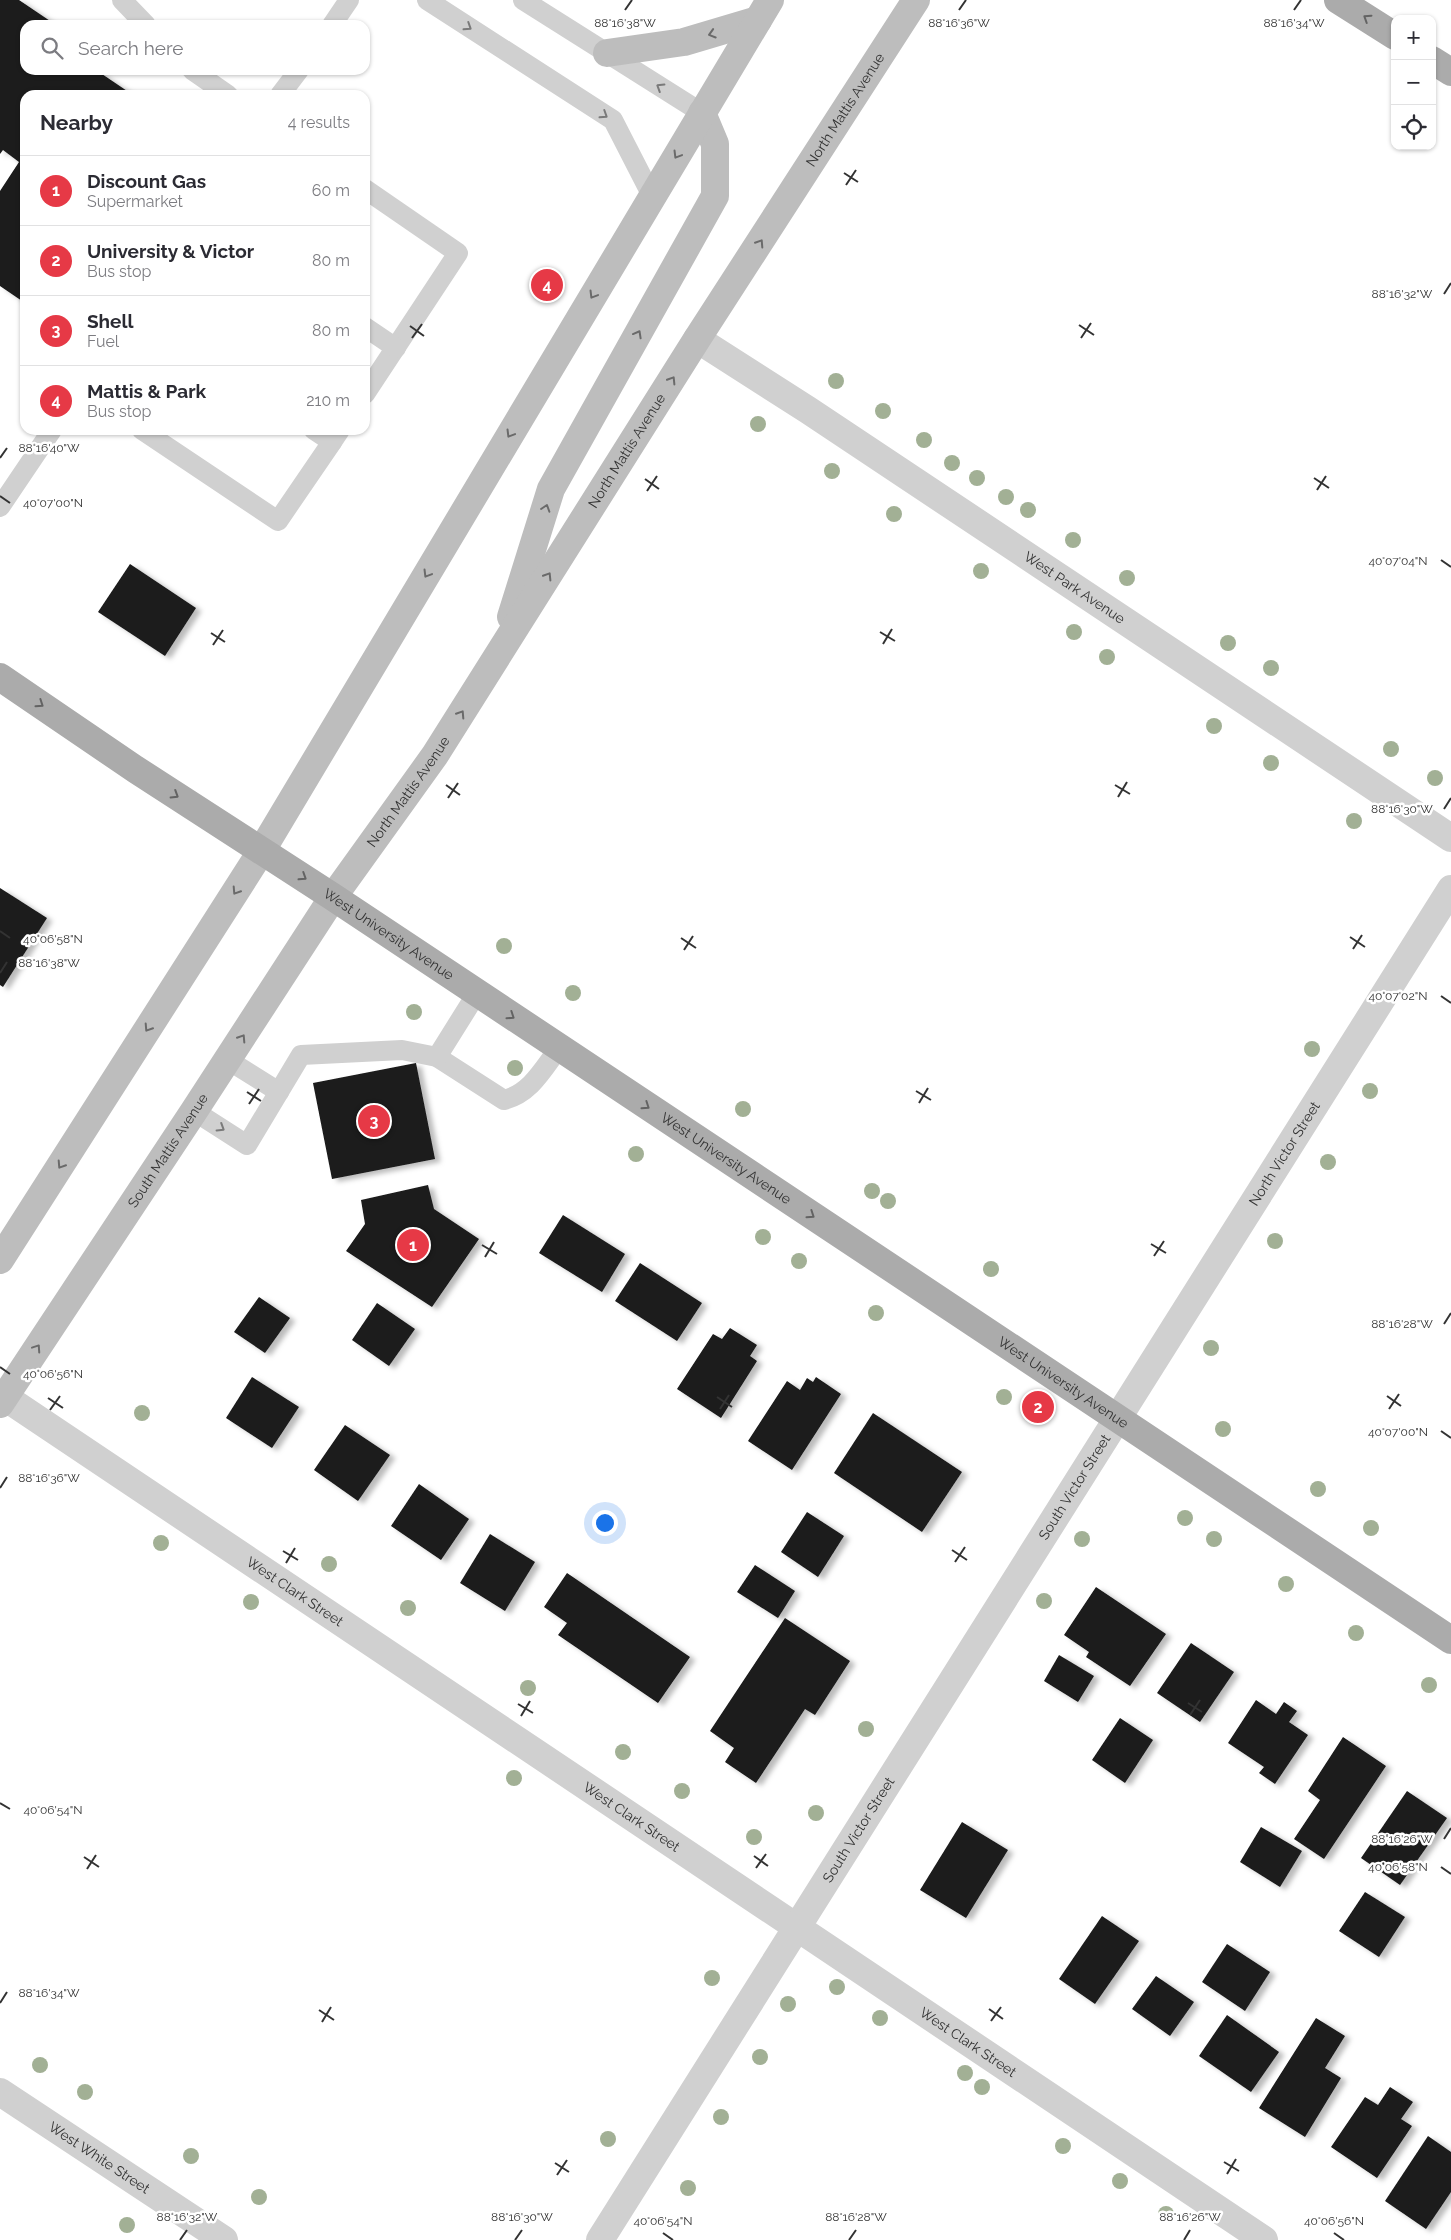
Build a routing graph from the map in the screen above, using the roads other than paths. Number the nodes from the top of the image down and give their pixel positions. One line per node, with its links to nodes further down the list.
1 (122, 0): 8 (lane)
2 (349, 0): 9 (lane)
3 (427, 0): 20 (lane, one-way to 20)
4 (523, 0): 11 (lane)
5 (916, 0): 22 (main road, North Mattis Avenue, one-way to 5)
6 (1338, 0): 10 (main road, one-way to 6)
7 (764, 10): 11 (main road, one-way to 11); 18 (main road)
8 (141, 20)
9 (335, 20)
10 (1391, 33)
11 (607, 53): 18 (lane, one-way to 11)
12 (1436, 63): 13 (main road)
13 (1451, 72)
14 (199, 75): 16 (lane)
15 (295, 75): 17 (lane)
16 (221, 90)
17 (284, 90)
18 (702, 113): 20 (main road, one-way to 20); 29 (main road, one-way to 18)
19 (370, 192): 23 (lane)
20 (652, 196): 32 (main road, one-way to 32)
21 (370, 330): 23 (lane)
22 (698, 339): 29 (main road, North Mattis Avenue, one-way to 22); 31 (street, West Park Avenue)
23 (396, 348): 24 (lane)
24 (370, 387)
25 (49, 435): 28 (lane)
26 (149, 435): 27 (lane)
27 (336, 436)
28 (0, 507)
29 (499, 654): 34 (main road, North Mattis Avenue, one-way to 29)
30 (0, 677): 32 (main road, West University Avenue, one-way to 32)
31 (1451, 838)
32 (262, 850): 34 (main road, West University Avenue, one-way to 34); 41 (main road, one-way to 41)
33 (1451, 889): 43 (street, North Victor Street)
34 (333, 897): 35 (main road, West University Avenue); 38 (main road, South Mattis Avenue, one-way to 34)
35 (477, 993): 36 (main road, West University Avenue, one-way to 36); 37 (lane)
36 (559, 1048): 37 (lane); 43 (main road, West University Avenue, one-way to 43)
37 (437, 1057): 39 (lane)
38 (228, 1060): 39 (lane); 40 (main road, South Mattis Avenue)
39 (279, 1092): 40 (lane, one-way to 39)
40 (194, 1111): 42 (main road, South Mattis Avenue, one-way to 40)
41 (0, 1260)
42 (1, 1398): 45 (street, West Clark Street)
43 (1118, 1419): 44 (main road, West University Avenue); 45 (street, South Victor Street)
44 (1451, 1640)
45 (796, 1927): 48 (street, South Victor Street); 49 (street, West Clark Street)
46 (0, 2092): 47 (street, West White Street)
47 (224, 2240)
48 (600, 2240)
49 (1264, 2240)

